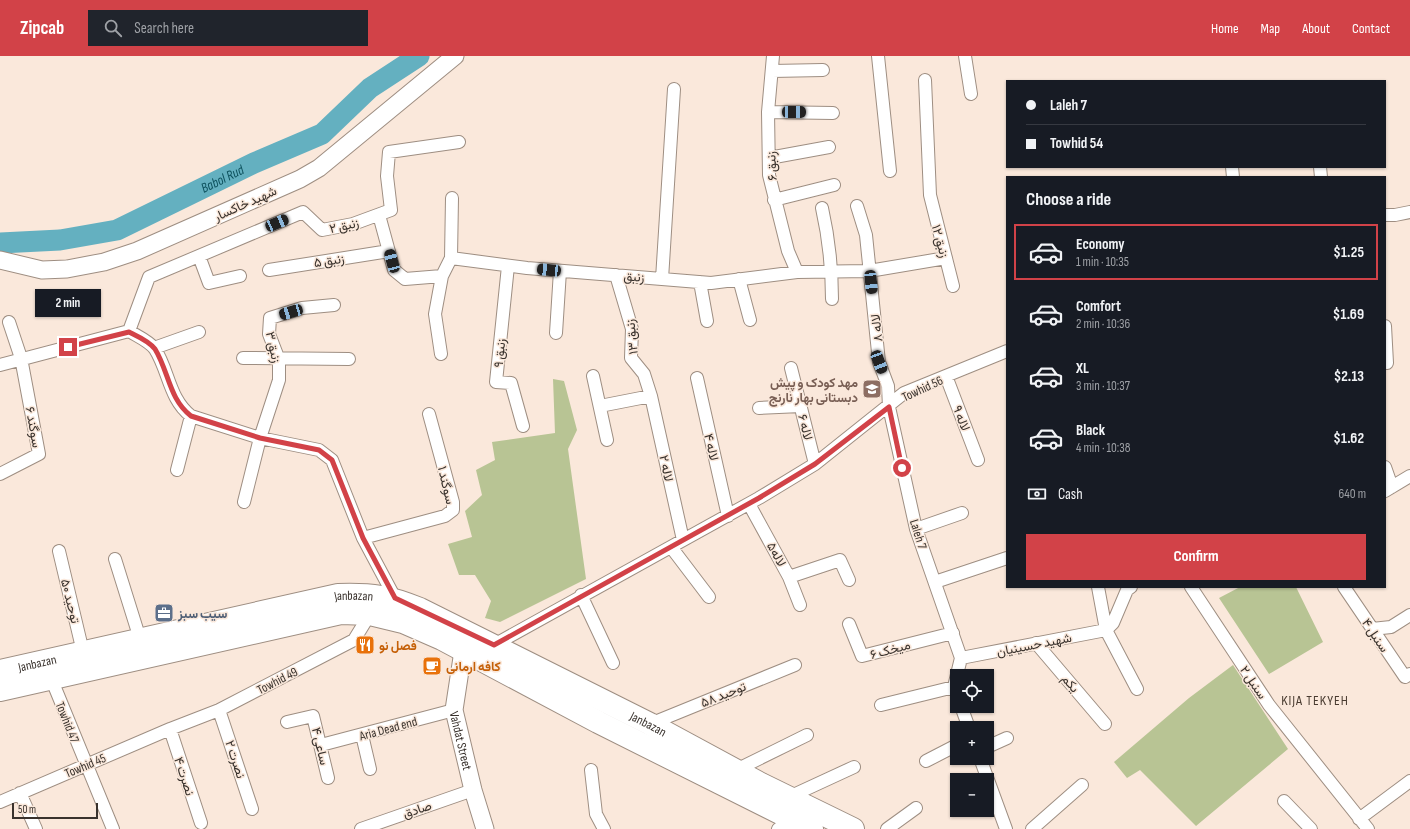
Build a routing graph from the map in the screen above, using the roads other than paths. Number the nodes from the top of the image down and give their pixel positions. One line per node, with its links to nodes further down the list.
1 (455, 56): 28 (main road, شهید خاکسار)
2 (773, 56): 6 (street, زنبق ۶)
3 (878, 56): 15 (street)
4 (965, 56): 9 (street)
5 (823, 70): 6 (street)
6 (772, 71): 10 (street, زنبق ۶)
7 (925, 80): 27 (street, زنبق ۱۲)
8 (674, 89): 38 (street)
9 (971, 94)
10 (768, 112): 11 (street); 14 (street, زنبق ۶)
11 (833, 112)
12 (459, 142): 22 (street, زنبق ۲)
13 (829, 147): 14 (street)
14 (770, 158): 18 (street, زنبق ۶)
15 (890, 171)
16 (834, 185): 18 (street)
17 (452, 198): 26 (street)
18 (774, 200): 33 (street, زنبق ۶)
19 (857, 206): 32 (street, لاله ۸)
20 (822, 208): 34 (street)
21 (1410, 212): 23 (street)
22 (379, 215): 24 (street); 25 (street, زنبق ۲)
23 (1386, 215)
24 (389, 251): 30 (street, زنبق ۵); 37 (street)
25 (199, 256): 36 (street); 47 (street, زنبق ۲)
26 (451, 258): 29 (street, زنبق); 37 (street)
27 (946, 258): 32 (street, زنبق); 41 (street, زنبق ۱۲)
28 (0, 260)
29 (508, 266): 31 (street, زنبق); 71 (street, زنبق ۹)
30 (269, 270)
31 (560, 271): 35 (street, زنبق); 49 (street)
32 (869, 271): 34 (street, زنبق); 67 (street, لاله ۸)
33 (797, 272): 34 (street, زنبق); 39 (street, زنبق)
34 (832, 273): 42 (street)
35 (616, 275): 38 (street, زنبق); 64 (street, زنبق ۱۳)
36 (240, 276)
37 (442, 276): 53 (street)
38 (662, 279): 40 (street, زنبق)
39 (739, 280): 40 (street, زنبق); 44 (street)
40 (700, 282): 45 (street)
41 (953, 286)
42 (832, 299)
43 (334, 305): 57 (street, زنبق ۳)
44 (750, 320)
45 (707, 321)
46 (9, 322): 54 (street)
47 (129, 332): 51 (street); 54 (street)
48 (199, 332): 51 (street)
49 (556, 332)
50 (1386, 345): 58 (street)
51 (154, 348): 70 (street)
52 (1006, 351): 62 (street, Towhid 56)
53 (441, 354)
54 (21, 358): 59 (street); 78 (street, سوگند ۶)
55 (244, 358): 57 (street)
56 (349, 359): 57 (street)
57 (279, 360): 72 (street, زنبق ۳)
58 (1387, 364)
59 (0, 365)
60 (791, 368): 66 (street, لاله ۶)
61 (593, 376): 65 (street)
62 (946, 376): 67 (street, Towhid 56); 74 (street, لاله ۹)
63 (697, 378): 84 (street, لاله ۴)
64 (651, 396): 65 (street); 87 (street, لاله ۲)
65 (600, 406): 73 (street)
66 (801, 406): 68 (street); 75 (street, لاله ۶)
67 (889, 407): 75 (street, Towhid 56); 85 (street, Laleh 7)
68 (759, 408)
69 (429, 414): 86 (street, سوگند ۱)
70 (191, 416): 72 (street); 76 (street)
71 (523, 426)
72 (260, 438): 81 (street, زنبق ۳); 86 (street)
73 (607, 440)
74 (978, 460)
75 (815, 464): 82 (street, Towhid 56)
76 (177, 470)
77 (1386, 472): 80 (street)
78 (0, 474)
79 (1410, 476): 80 (street)
80 (1389, 489)
81 (244, 502)
82 (750, 504): 84 (street, Towhid 56); 92 (street, لاله۵)
83 (962, 513): 85 (street)
84 (728, 516): 87 (street, Towhid 56)
85 (916, 529): 94 (street, Laleh 7)
86 (363, 538): 101 (street)
87 (683, 540): 88 (street, Towhid 56)
88 (671, 547): 99 (street, Towhid 56); 100 (street)
89 (59, 551): 113 (street, توحید ۵۰)
90 (1006, 558): 94 (street)
91 (115, 559): 109 (street)
92 (789, 577): 93 (street); 102 (street, لاله۵)
93 (849, 580)
94 (935, 582): 108 (street, Laleh 7)
95 (1098, 588): 107 (street)
96 (1130, 588): 107 (street)
97 (1192, 588): 154 (street, سنبل ۲)
98 (1345, 588): 106 (street, سنبل ۴)
99 (582, 595): 111 (street, Towhid 56); 115 (street)
100 (709, 597)
101 (395, 598): 109 (highway, Janbazan); 111 (highway, Janbazan)
102 (800, 605)
103 (370, 614): 112 (highway, Janbazan); 120 (highway, Janbazan); 125 (street, Towhid 49)
104 (1410, 615): 106 (street)
105 (849, 624): 108 (street, میخک ۶)
106 (1372, 629): 119 (street, سنبل ۴)
107 (1106, 630): 110 (street, شهید حسینیان); 121 (street)
108 (952, 633): 114 (street, Laleh 7)
109 (140, 639): 113 (highway, Janbazan)
110 (1036, 643): 114 (street, شهید حسینیان); 129 (street, یکم)
111 (494, 645): 128 (highway, Janbazan)
112 (463, 651): 126 (main road, Vahdat Street); 156 (highway, Janbazan)
113 (83, 652): 118 (highway, Janbazan)
114 (961, 658): 117 (street)
115 (613, 663)
116 (795, 665): 128 (street, توحید ۵۸)
117 (959, 669)
118 (0, 671)
119 (1410, 674)
120 (51, 678): 122 (highway, Janbazan); 138 (street, Towhid 47)
121 (1137, 689)
122 (0, 690)
123 (950, 692): 124 (street)
124 (881, 705)
125 (220, 710): 130 (street, Towhid 49); 153 (street, نصرت ۲)
126 (454, 710): 131 (street, Aria Dead end); 147 (main road, Vahdat Street)
127 (287, 722): 135 (street, ساعی ۴)
128 (650, 724): 143 (highway, Janbazan)
129 (1105, 724)
130 (170, 729): 138 (street, Towhid 45); 155 (street, نصرت ۴)
131 (362, 735): 135 (street, Aria Dead end); 141 (street)
132 (807, 735): 143 (street)
133 (1007, 738): 134 (street)
134 (994, 744)
135 (321, 745): 144 (street, ساعی ۴)
136 (950, 749): 137 (street)
137 (926, 761)
138 (85, 765): 148 (street, Towhid 45); 158 (street, Towhid 47)
139 (983, 765): 164 (street)
140 (854, 767): 149 (street)
141 (370, 769)
142 (591, 770): 161 (street)
143 (736, 770): 149 (highway, Janbazan)
144 (328, 778)
145 (1410, 781): 154 (street)
146 (1082, 785): 165 (street)
147 (473, 790): 159 (street, صادق); 160 (main road, Vahdat Street)
148 (20, 793): 151 (street, Towhid 45); 157 (street)
149 (788, 797): 162 (highway, Janbazan)
150 (1284, 801): 166 (street)
151 (0, 802)
152 (916, 808): 163 (street)
153 (252, 809)
154 (1359, 819): 167 (street, سنبل ۲)
155 (201, 823)
156 (794, 826)
157 (36, 829)
158 (113, 829)
159 (361, 829)
160 (485, 829)
161 (604, 829)
162 (853, 829)
163 (887, 829)
164 (1006, 829)
165 (1032, 829)
166 (1311, 829)
167 (1368, 829)

